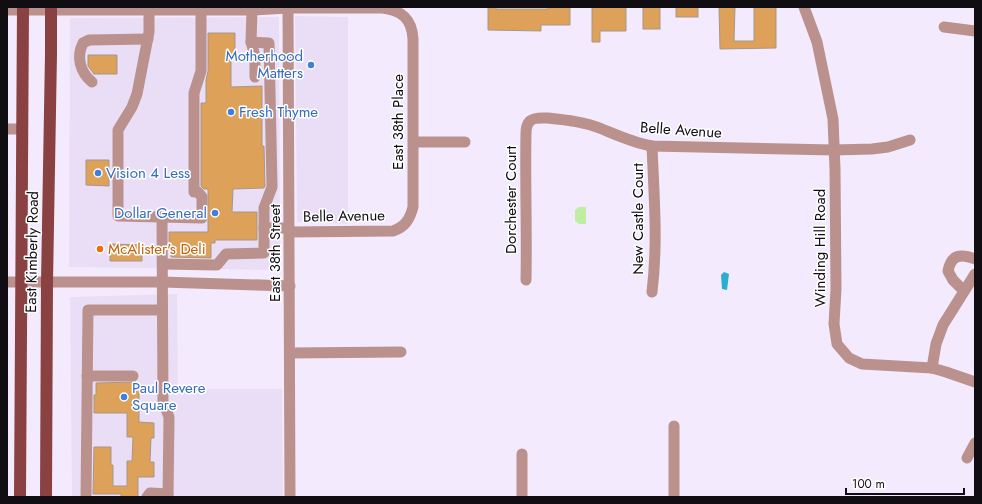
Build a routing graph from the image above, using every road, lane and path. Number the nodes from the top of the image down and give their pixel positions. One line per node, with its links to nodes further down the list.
1 (288, 7): 9 (street); 20 (street, East 38th Place); 27 (street, East 38th Street)
2 (804, 7): 23 (street, Winding Hill Road)
3 (51, 8): 4 (street); 6 (street); 34 (main road, East Kimberly Road)
4 (149, 8): 7 (street); 12 (street)
5 (226, 8): 7 (street); 9 (street)
6 (23, 9): 8 (street); 17 (main road, East Kimberly Road)
7 (200, 9): 24 (street)
8 (7, 10)
9 (252, 10): 13 (street)
10 (944, 27): 11 (street)
11 (975, 32)
12 (148, 39): 15 (street); 24 (street)
13 (251, 42): 14 (street); 25 (street)
14 (255, 77)
15 (92, 82)
16 (530, 121): 22 (street, Belle Avenue); 31 (street, Dorchester Court)
17 (21, 129): 18 (street); 33 (main road, East Kimberly Road)
18 (7, 130)
19 (910, 140): 23 (street, Belle Avenue)
20 (414, 142): 21 (street); 26 (street, East 38th Place)
21 (465, 142)
22 (652, 146): 23 (street, Belle Avenue); 38 (street, New Castle Court)
23 (834, 150): 42 (street, Winding Hill Road)
24 (162, 218): 29 (street)
25 (264, 228): 27 (street, Belle Avenue); 29 (street)
26 (399, 229): 27 (street, Belle Avenue)
27 (289, 230): 36 (street, East 38th Street)
28 (975, 259): 37 (street)
29 (162, 264): 35 (street)
30 (975, 274): 37 (street)
31 (526, 280)
32 (7, 282): 33 (street)
33 (20, 282): 34 (street); 51 (main road, East Kimberly Road)
34 (47, 282): 35 (street); 52 (main road, East Kimberly Road)
35 (162, 282): 36 (street); 39 (street)
36 (290, 286): 41 (street, East 38th Street)
37 (964, 291): 42 (street)
38 (652, 292)
39 (162, 310): 43 (street); 50 (street)
40 (401, 352): 41 (street)
41 (290, 353): 55 (street, East 38th Street)
42 (932, 368): 45 (street, Winding Hill Road)
43 (87, 376): 44 (street); 53 (street)
44 (133, 376)
45 (975, 382)
46 (674, 426): 57 (street)
47 (975, 443): 49 (street)
48 (522, 454): 56 (street)
49 (966, 458)
50 (168, 495): 54 (street)
51 (20, 497)
52 (46, 497)
53 (86, 497)
54 (147, 497)
55 (290, 497)
56 (522, 497)
57 (674, 497)

